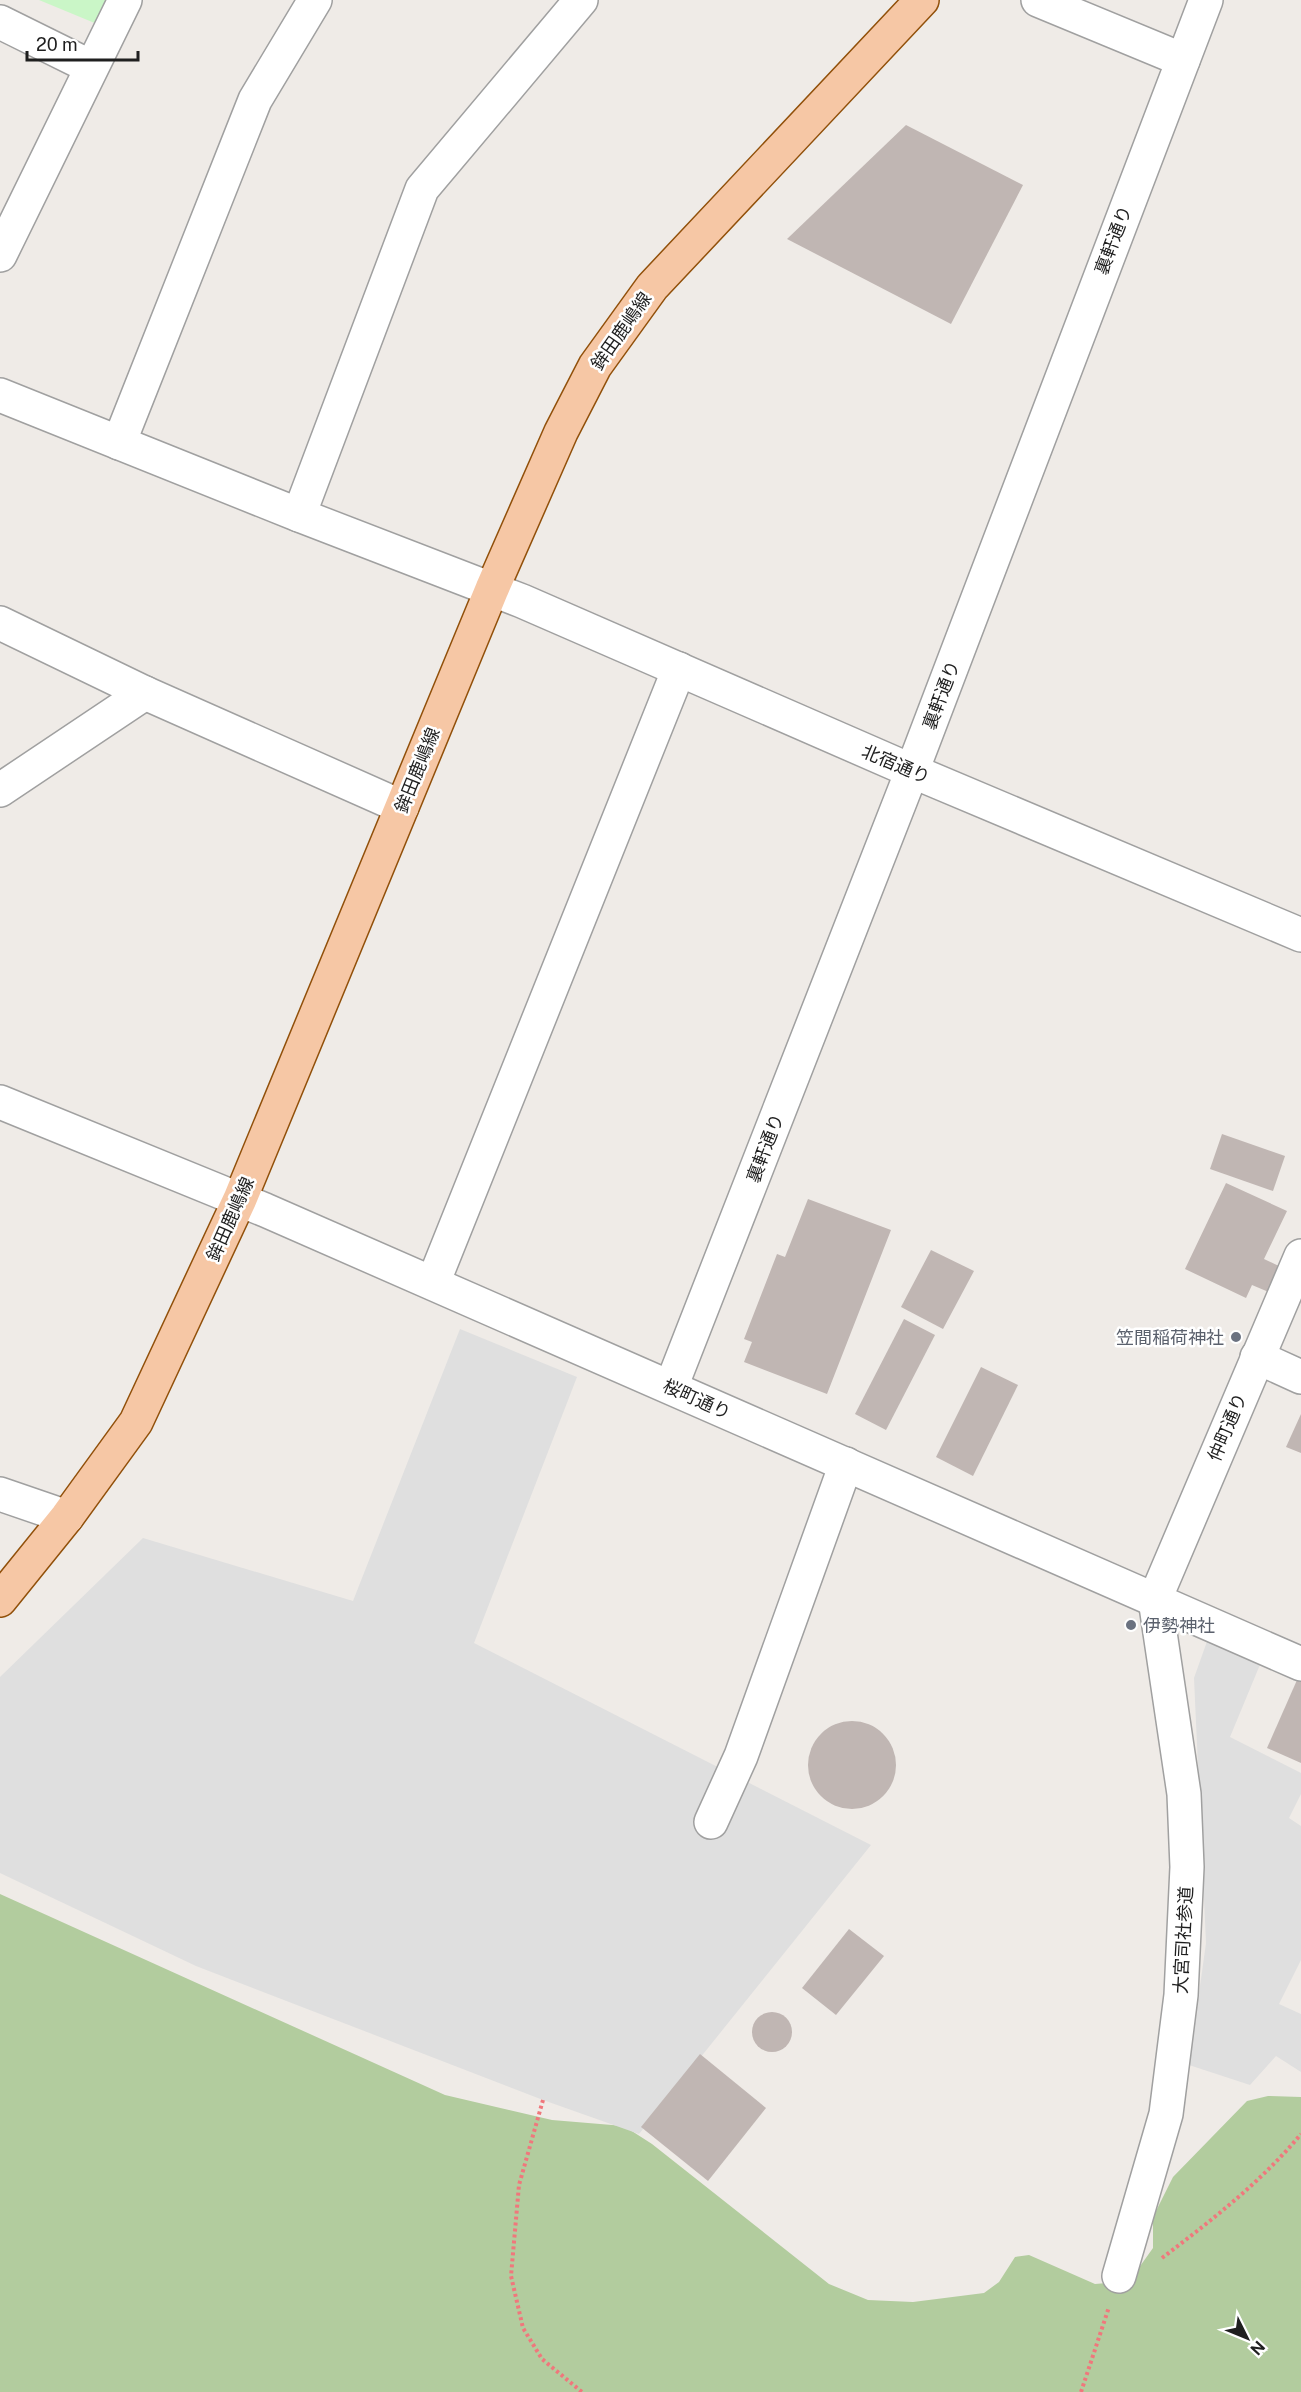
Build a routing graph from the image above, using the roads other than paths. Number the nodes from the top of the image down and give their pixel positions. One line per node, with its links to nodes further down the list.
1 (125, 0): 9 (street)
2 (315, 0): 12 (street)
3 (581, 0): 13 (street)
4 (922, 0): 14 (main road, 鉾田鹿嶋線)
5 (1038, 0): 8 (street)
6 (1206, 0): 8 (street, 裏軒通り)
7 (0, 22): 9 (street)
8 (1183, 60): 18 (street, 裏軒通り)
9 (91, 66): 10 (street)
10 (0, 255)
11 (0, 395): 12 (street, 北宿通り)
12 (119, 443): 13 (street, 北宿通り)
13 (299, 515): 14 (street, 北宿通り)
14 (492, 589): 16 (street, 北宿通り); 20 (main road, 鉾田鹿嶋線)
15 (0, 623): 17 (street)
16 (679, 669): 18 (street, 北宿通り); 25 (street)
17 (146, 693): 19 (street); 20 (street)
18 (912, 771): 21 (street, 北宿通り); 28 (street, 裏軒通り)
19 (0, 790)
20 (402, 807): 23 (main road, 鉾田鹿嶋線)
21 (1301, 935)
22 (0, 1102): 23 (street, 桜町通り)
23 (240, 1199): 25 (street, 桜町通り); 31 (main road, 鉾田鹿嶋線)
24 (1301, 1256): 26 (street, 仲町通り)
25 (434, 1284): 28 (street, 桜町通り)
26 (1257, 1357): 27 (street); 32 (street, 仲町通り)
27 (1301, 1377)
28 (671, 1387): 29 (street, 桜町通り)
29 (846, 1464): 32 (street, 桜町通り); 35 (street)
30 (0, 1494): 31 (street)
31 (67, 1517): 33 (main road, 鉾田鹿嶋線)
32 (1155, 1599): 34 (street, 桜町通り); 36 (street, 大宮司社参道)
33 (0, 1600)
34 (1301, 1664)
35 (711, 1822)
36 (1119, 2276)

